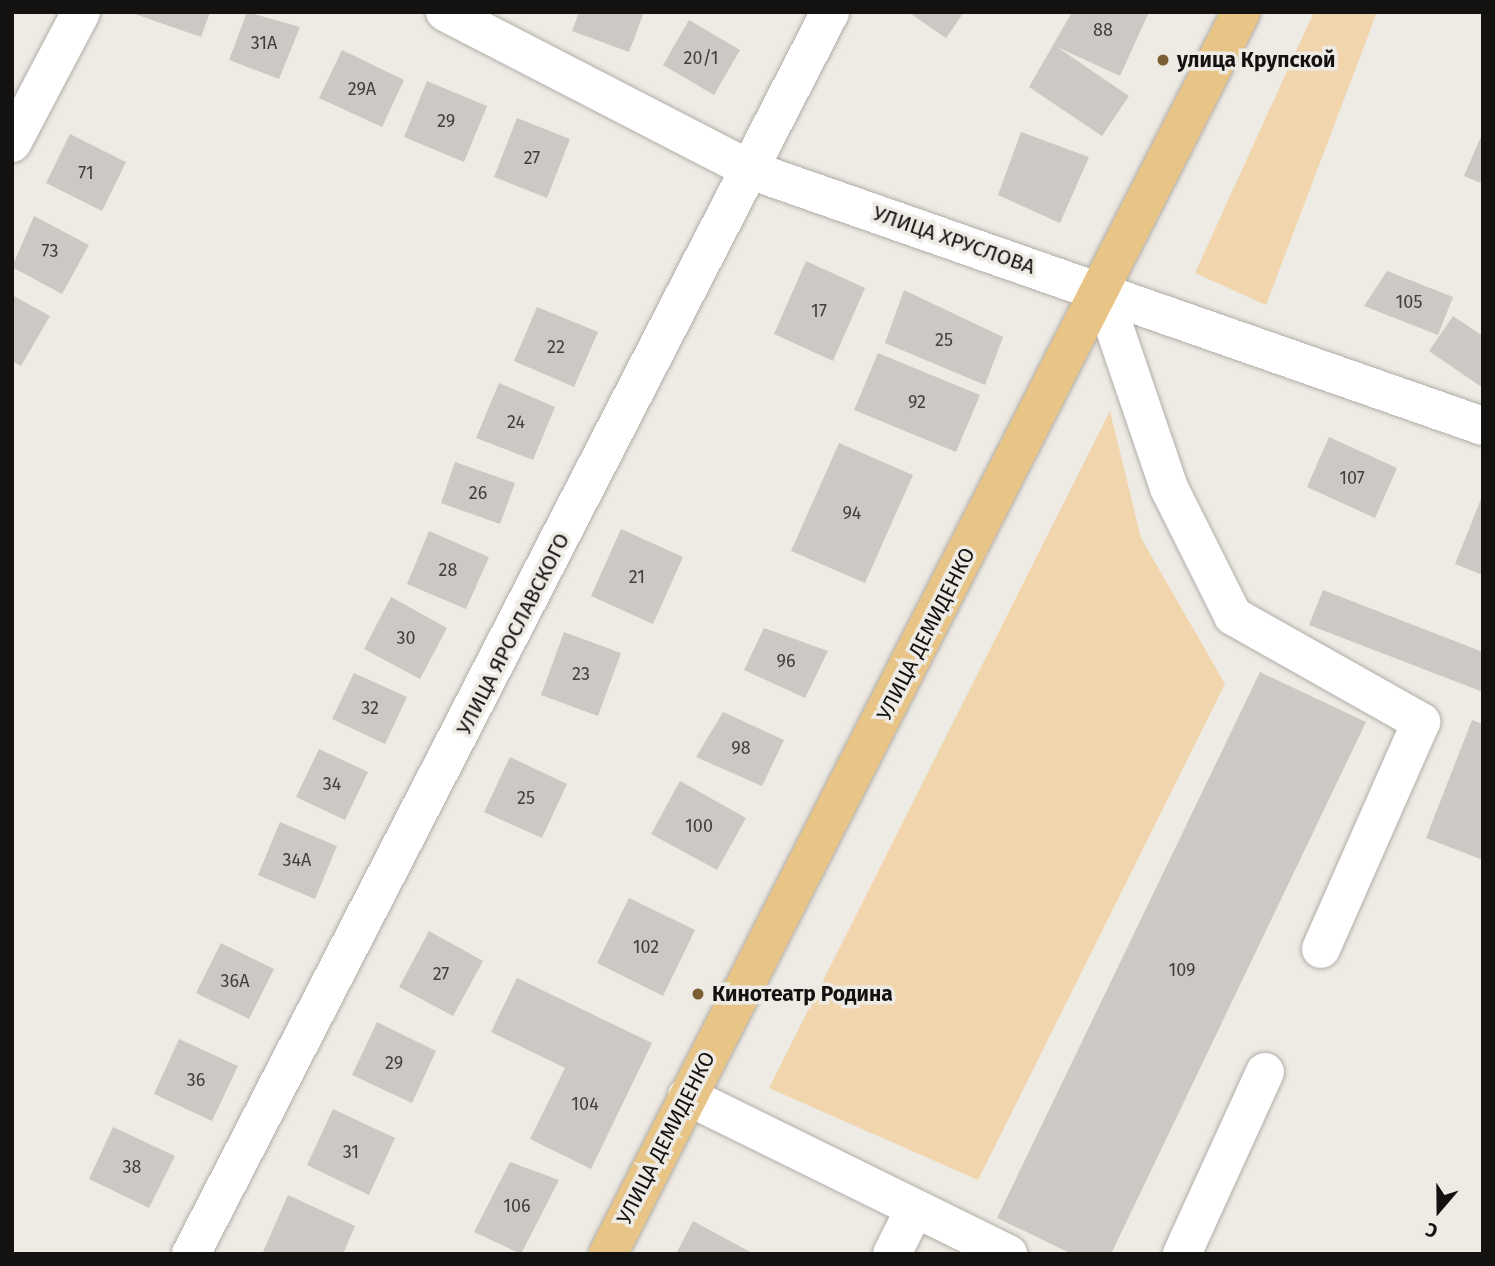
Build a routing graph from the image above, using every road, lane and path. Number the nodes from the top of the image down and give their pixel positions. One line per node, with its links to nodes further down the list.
1 (81, 12): 5 (street)
2 (444, 12): 6 (street, УЛИЦА ХРУСЛОВА)
3 (830, 12): 6 (street, УЛИЦА ЯРОСЛАВСКОГО)
4 (1241, 12): 7 (main road, УЛИЦА ДЕМИДЕНКО)
5 (12, 144)
6 (753, 171): 7 (street, УЛИЦА ХРУСЛОВА); 13 (street, УЛИЦА ЯРОСЛАВСКОГО)
7 (1102, 291): 8 (street, УЛИЦА ХРУСЛОВА); 9 (street); 11 (main road, УЛИЦА ДЕМИДЕНКО)
8 (1483, 426)
9 (1321, 949)
10 (1265, 1072): 17 (street)
11 (687, 1096): 12 (street); 14 (main road, УЛИЦА ДЕМИДЕНКО)
12 (915, 1208): 15 (street); 16 (street)
13 (191, 1254)
14 (608, 1254)
15 (892, 1254)
16 (1008, 1254)
17 (1182, 1254)

